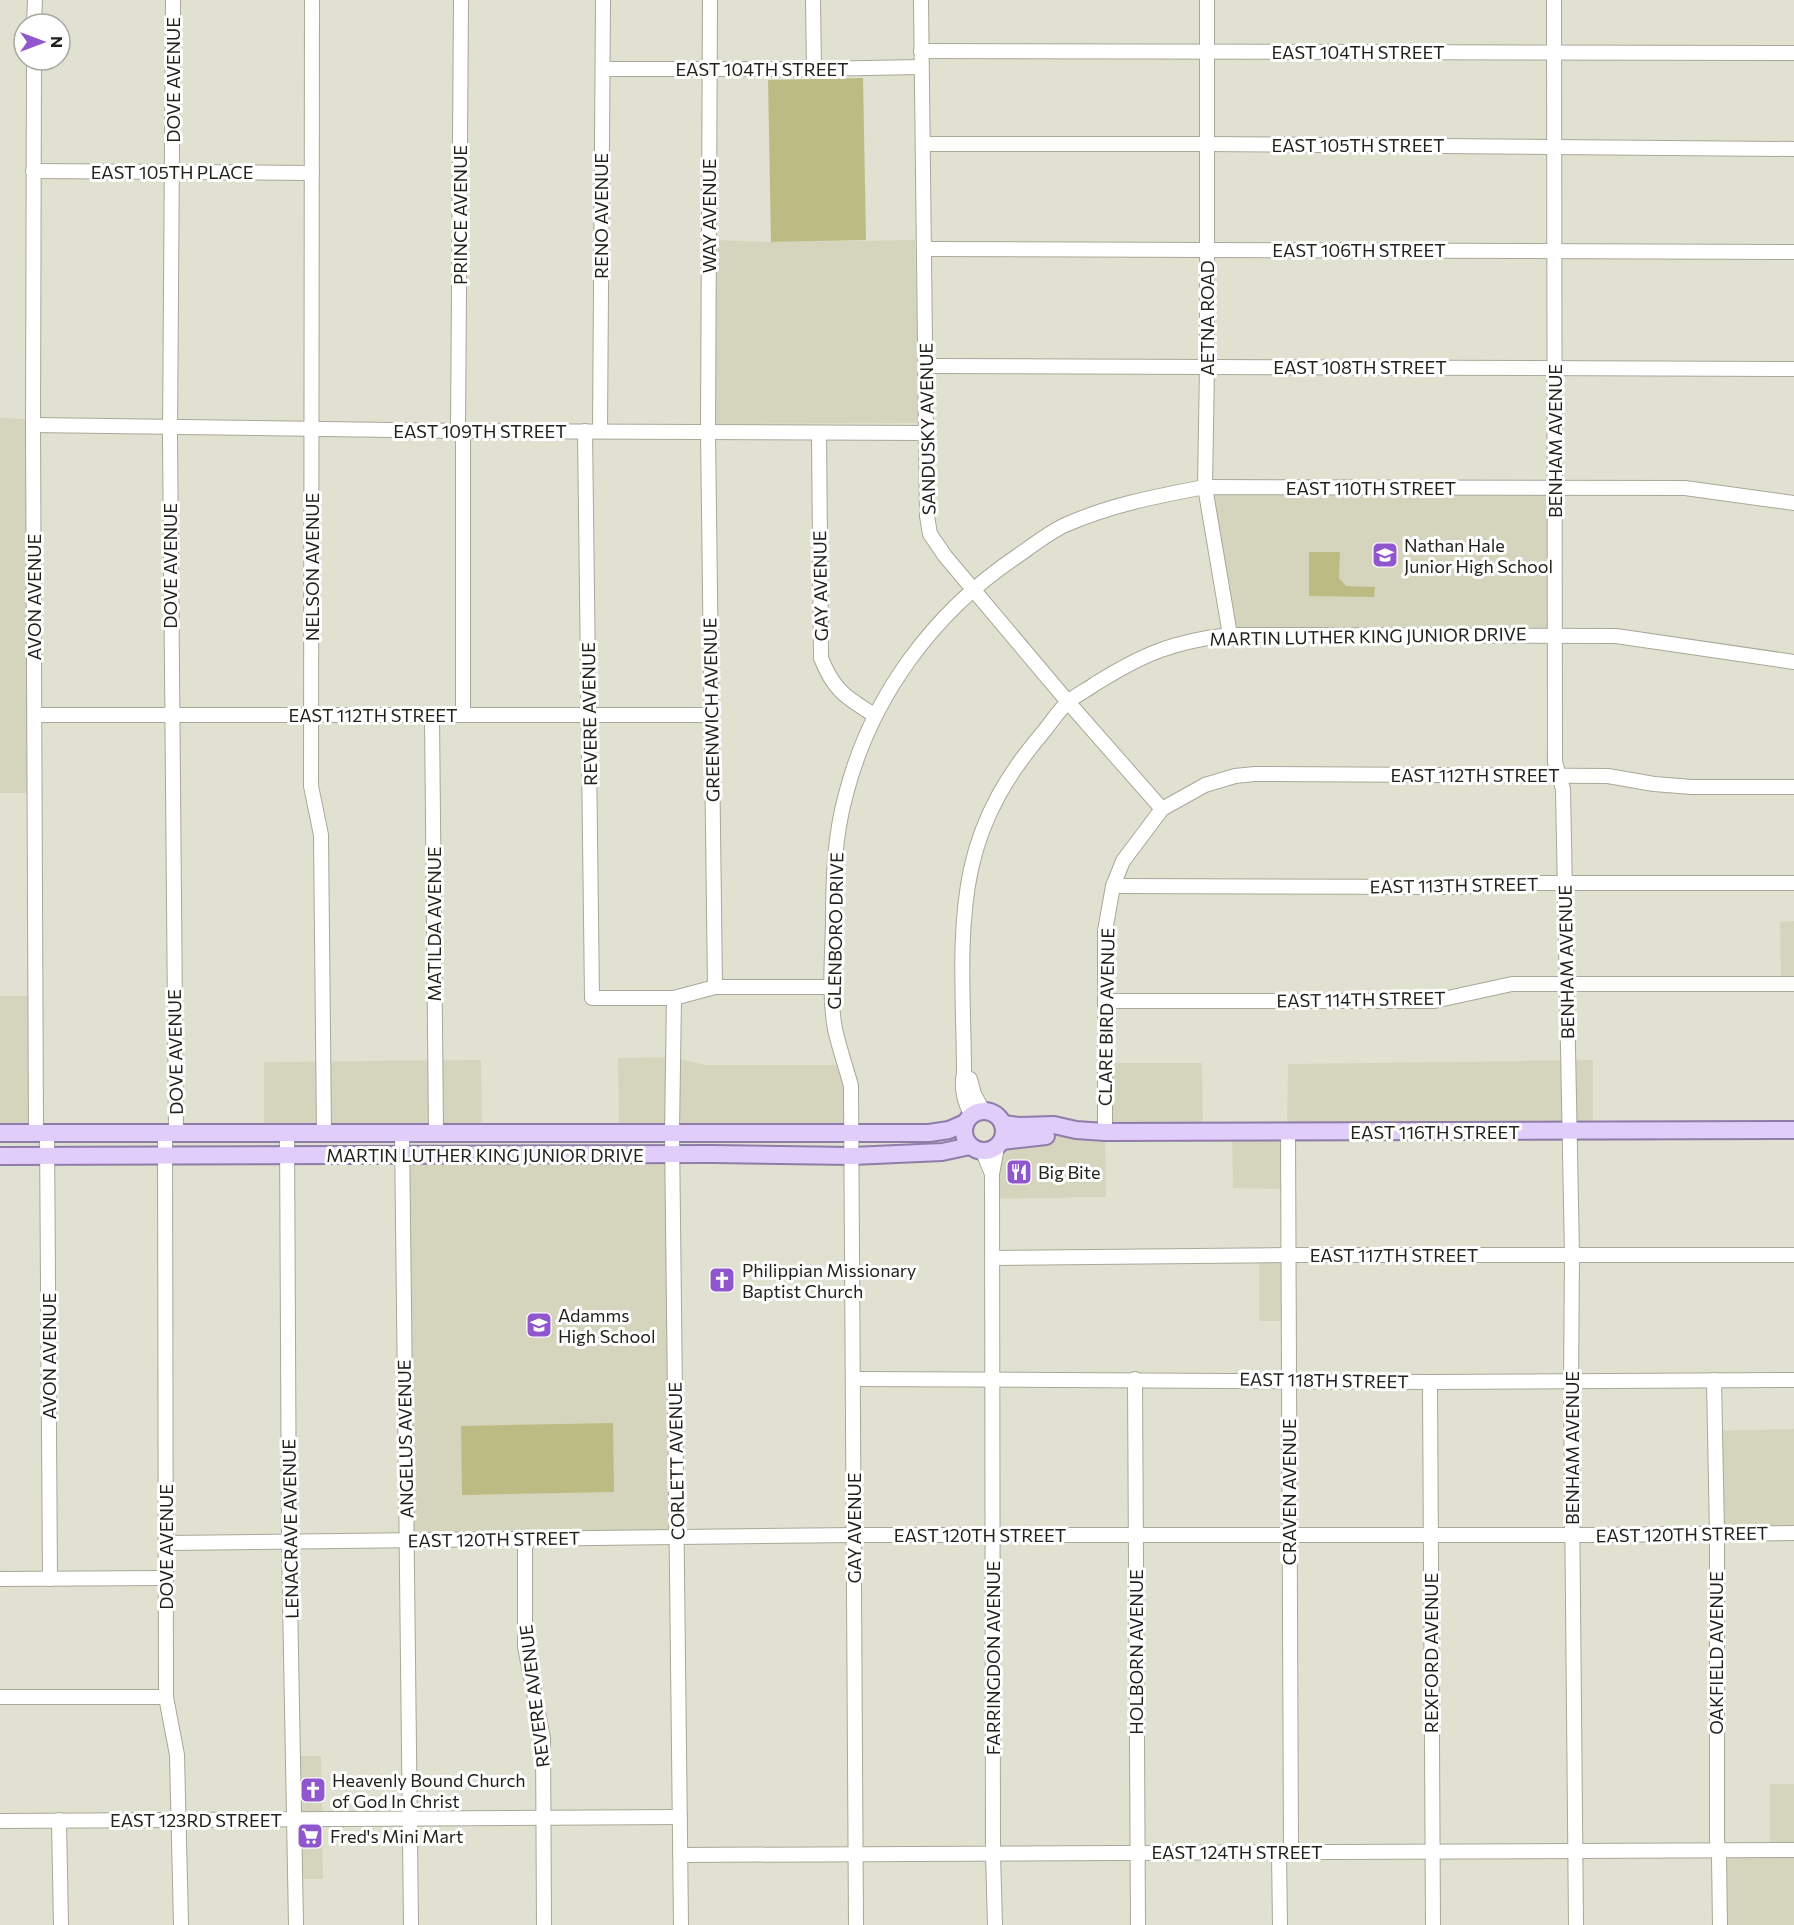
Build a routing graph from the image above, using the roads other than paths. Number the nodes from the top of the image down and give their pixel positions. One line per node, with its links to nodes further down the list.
1 (173, 0): 24 (street, DOVE AVENUE)
2 (312, 0): 25 (street, NELSON AVENUE)
3 (461, 0): 37 (street, PRINCE AVENUE)
4 (603, 0): 15 (street, RENO AVENUE)
5 (710, 0): 16 (street, WAY AVENUE)
6 (813, 0): 17 (street)
7 (921, 0): 10 (street, SANDUSKY AVENUE)
8 (1207, 0): 11 (street, AETNA ROAD)
9 (1554, 0): 12 (street, BENHAM AVENUE)
10 (921, 51): 11 (street, EAST 104TH STREET); 14 (street, SANDUSKY AVENUE)
11 (1207, 51): 12 (street, EAST 104TH STREET); 20 (street, AETNA ROAD)
12 (1554, 52): 13 (street, EAST 104TH STREET); 21 (street, BENHAM AVENUE)
13 (1794, 53)
14 (921, 67): 17 (street, EAST 104TH STREET); 19 (street, SANDUSKY AVENUE)
15 (603, 69): 16 (street, EAST 104TH STREET); 38 (street, RENO AVENUE)
16 (710, 69): 17 (street, EAST 104TH STREET); 39 (street, WAY AVENUE)
17 (814, 69)
18 (34, 72): 23 (street, AVON AVENUE)
19 (923, 144): 20 (street, EAST 105TH STREET); 26 (street, SANDUSKY AVENUE)
20 (1207, 144): 21 (street, EAST 105TH STREET); 27 (street, AETNA ROAD)
21 (1554, 147): 22 (street, EAST 105TH STREET); 28 (street, BENHAM AVENUE)
22 (1794, 148)
23 (33, 171): 24 (street, EAST 105TH PLACE); 34 (street, AVON AVENUE)
24 (173, 172): 25 (street, EAST 105TH PLACE); 35 (street, DOVE AVENUE)
25 (312, 173): 36 (street, NELSON AVENUE)
26 (924, 249): 27 (street, EAST 106TH STREET); 30 (street, SANDUSKY AVENUE)
27 (1207, 250): 28 (street, EAST 106TH STREET); 31 (street, AETNA ROAD)
28 (1554, 250): 29 (street, EAST 106TH STREET); 32 (street, BENHAM AVENUE)
29 (1794, 252)
30 (926, 366): 31 (street, EAST 108TH STREET); 41 (street, SANDUSKY AVENUE)
31 (1207, 366): 32 (street, EAST 108TH STREET); 42 (street, AETNA ROAD)
32 (1554, 369): 33 (street, EAST 108TH STREET); 43 (street, BENHAM AVENUE)
33 (1794, 369)
34 (33, 426): 35 (street, EAST 109TH STREET); 54 (street, AVON AVENUE)
35 (170, 427): 36 (street, EAST 109TH STREET); 55 (street, DOVE AVENUE)
36 (312, 430): 37 (street, EAST 109TH STREET); 50 (street, NELSON AVENUE)
37 (461, 431): 38 (street, EAST 109TH STREET); 56 (street, PRINCE AVENUE)
38 (593, 431): 39 (street, EAST 109TH STREET); 57 (street, REVERE AVENUE)
39 (708, 432): 40 (street, EAST 109TH STREET); 52 (street, GREENWICH AVENUE)
40 (819, 433): 41 (street, EAST 109TH STREET); 53 (street, GAY AVENUE)
41 (927, 433): 45 (street, SANDUSKY AVENUE)
42 (1205, 488): 43 (street, EAST 110TH STREET); 45 (street, EAST 110TH STREET); 46 (street, AETNA ROAD)
43 (1555, 488): 44 (street, EAST 110TH STREET); 47 (street, BENHAM AVENUE)
44 (1794, 503)
45 (973, 588): 49 (street, SANDUSKY AVENUE); 53 (street, GLENBORO DRIVE)
46 (1230, 635): 47 (street, MARTIN LUTHER KING JUNIOR DRIVE); 49 (street, MARTIN LUTHER KING JUNIOR DRIVE)
47 (1554, 635): 48 (street, MARTIN LUTHER KING JUNIOR DRIVE); 58 (street, BENHAM AVENUE)
48 (1794, 662)
49 (1068, 702): 60 (street, SANDUSKY AVENUE); 70 (street, MARTIN LUTHER KING JUNIOR DRIVE)
50 (312, 715): 51 (street, EAST 112TH STREET); 55 (street, EAST 112TH STREET); 76 (street, NELSON AVENUE)
51 (432, 715): 56 (street, EAST 112TH STREET); 78 (street, MATILDA AVENUE)
52 (711, 715): 57 (street, EAST 112TH STREET); 66 (street, GREENWICH AVENUE)
53 (874, 715): 67 (street, GLENBORO DRIVE)
54 (35, 716): 55 (street, EAST 112TH STREET); 85 (street, AVON AVENUE)
55 (171, 716): 74 (street, DOVE AVENUE)
56 (464, 716): 57 (street, EAST 112TH STREET)
57 (589, 716): 68 (street, REVERE AVENUE)
58 (1558, 776): 59 (street, EAST 112TH STREET); 60 (street, EAST 112TH STREET); 61 (street, BENHAM AVENUE)
59 (1794, 787)
60 (1162, 809): 63 (street, CLARE BIRD AVENUE)
61 (1564, 883): 62 (street, EAST 113TH STREET); 63 (street, EAST 113TH STREET); 64 (street, BENHAM AVENUE)
62 (1794, 883)
63 (1113, 886): 69 (street, CLARE BIRD AVENUE)
64 (1567, 984): 65 (street, EAST 114TH STREET); 69 (street, EAST 114TH STREET); 83 (street, BENHAM AVENUE)
65 (1794, 984)
66 (715, 987): 67 (street); 68 (street)
67 (832, 987): 80 (street, GLENBORO DRIVE)
68 (674, 998): 79 (street, CORLETT AVENUE)
69 (1106, 1001): 81 (street, CLARE BIRD AVENUE)
70 (974, 1116): 71 (main road); 80 (main road, MARTIN LUTHER KING JUNIOR DRIVE); 86 (main road)
71 (1003, 1124): 72 (main road, EAST 116TH STREET); 86 (main road)
72 (1076, 1130): 81 (main road, EAST 116TH STREET); 86 (main road, EAST 116TH STREET)
73 (1794, 1130): 83 (main road, EAST 116TH STREET)
74 (170, 1132): 75 (main road, MARTIN LUTHER KING JUNIOR DRIVE); 85 (main road, MARTIN LUTHER KING JUNIOR DRIVE); 91 (street, DOVE AVENUE)
75 (287, 1132): 76 (main road, MARTIN LUTHER KING JUNIOR DRIVE); 92 (street, LENACRAVE AVENUE)
76 (324, 1132): 77 (main road, MARTIN LUTHER KING JUNIOR DRIVE)
77 (402, 1132): 78 (main road, MARTIN LUTHER KING JUNIOR DRIVE); 88 (street, ANGELUS AVENUE)
78 (436, 1132): 79 (main road, MARTIN LUTHER KING JUNIOR DRIVE)
79 (672, 1132): 80 (main road, MARTIN LUTHER KING JUNIOR DRIVE); 87 (street, CORLETT AVENUE)
80 (852, 1132): 93 (street, GAY AVENUE)
81 (1105, 1132): 82 (main road, EAST 116TH STREET)
82 (1288, 1132): 83 (main road, EAST 116TH STREET); 94 (street, CRAVEN AVENUE)
83 (1569, 1132): 95 (street, BENHAM AVENUE)
84 (0, 1133): 85 (main road, MARTIN LUTHER KING JUNIOR DRIVE)
85 (41, 1133): 90 (street, AVON AVENUE)
86 (988, 1146): 93 (main road, MARTIN LUTHER KING JUNIOR DRIVE); 97 (street, FARRINGDON AVENUE)
87 (672, 1154): 88 (main road, MARTIN LUTHER KING JUNIOR DRIVE); 93 (main road, MARTIN LUTHER KING JUNIOR DRIVE); 115 (street, CORLETT AVENUE)
88 (402, 1155): 92 (main road, MARTIN LUTHER KING JUNIOR DRIVE); 116 (street, ANGELUS AVENUE)
89 (0, 1156): 90 (main road, MARTIN LUTHER KING JUNIOR DRIVE)
90 (47, 1156): 91 (main road, MARTIN LUTHER KING JUNIOR DRIVE); 121 (street, AVON AVENUE)
91 (165, 1156): 92 (main road, MARTIN LUTHER KING JUNIOR DRIVE); 117 (street, DOVE AVENUE)
92 (287, 1156): 118 (street, LENACRAVE AVENUE)
93 (852, 1156): 98 (street, GAY AVENUE)
94 (1288, 1255): 95 (street, EAST 117TH STREET); 97 (street, EAST 117TH STREET); 101 (street, CRAVEN AVENUE)
95 (1572, 1255): 96 (street, EAST 117TH STREET); 102 (street, BENHAM AVENUE)
96 (1794, 1255)
97 (993, 1258): 100 (street, FARRINGDON AVENUE)
98 (854, 1379): 100 (street, EAST 118TH STREET); 108 (street, GAY AVENUE)
99 (1135, 1379): 100 (street, EAST 118TH STREET); 101 (street, EAST 118TH STREET); 110 (street, HOLBORN AVENUE)
100 (993, 1380): 109 (street, FARRINGDON AVENUE)
101 (1289, 1380): 105 (street, EAST 118TH STREET); 111 (street, CRAVEN AVENUE)
102 (1571, 1380): 103 (street, EAST 118TH STREET); 105 (street, EAST 118TH STREET); 113 (street, BENHAM AVENUE)
103 (1714, 1380): 104 (street, EAST 118TH STREET); 106 (street, OAKFIELD AVENUE)
104 (1794, 1380)
105 (1430, 1382): 112 (street, REXFORD AVENUE)
106 (1717, 1533): 107 (street, EAST 120TH STREET); 113 (street, EAST 120TH STREET); 133 (street, OAKFIELD AVENUE)
107 (1794, 1533)
108 (854, 1535): 109 (street, EAST 120TH STREET); 115 (street, EAST 120TH STREET); 139 (street, GAY AVENUE)
109 (993, 1535): 110 (street, EAST 120TH STREET); 137 (street, FARRINGDON AVENUE)
110 (1136, 1535): 111 (street, EAST 120TH STREET); 135 (street, HOLBORN AVENUE)
111 (1289, 1535): 112 (street, EAST 120TH STREET); 136 (street, CRAVEN AVENUE)
112 (1430, 1535): 113 (street, EAST 120TH STREET); 131 (street, REXFORD AVENUE)
113 (1572, 1535): 132 (street, BENHAM AVENUE)
114 (525, 1538): 115 (street, EAST 120TH STREET); 116 (street, EAST 120TH STREET); 124 (street, REVERE AVENUE)
115 (676, 1538): 125 (street, CORLETT AVENUE)
116 (406, 1540): 118 (street, EAST 120TH STREET); 126 (street, ANGELUS AVENUE)
117 (166, 1543): 118 (street, EAST 120TH STREET); 119 (street, DOVE AVENUE)
118 (289, 1543): 129 (street, LENACRAVE AVENUE)
119 (165, 1578): 121 (street); 123 (street, DOVE AVENUE)
120 (0, 1579): 121 (street)
121 (50, 1579)
122 (0, 1697): 123 (street)
123 (166, 1697): 128 (street, DOVE AVENUE)
124 (543, 1817): 125 (street, EAST 123RD STREET); 126 (street, EAST 123RD STREET); 144 (street, REVERE AVENUE)
125 (680, 1817): 138 (street, CORLETT AVENUE)
126 (410, 1818): 129 (street, EAST 123RD STREET); 143 (street, ANGELUS AVENUE)
127 (59, 1820): 128 (street, EAST 123RD STREET); 130 (street, EAST 123RD STREET); 140 (street)
128 (179, 1820): 129 (street, EAST 123RD STREET); 141 (street, DOVE AVENUE)
129 (294, 1820): 142 (street, LENACRAVE AVENUE)
130 (0, 1821)
131 (1433, 1850): 132 (street, EAST 124TH STREET); 136 (street, EAST 124TH STREET); 150 (street, REXFORD AVENUE)
132 (1575, 1850): 133 (street, EAST 124TH STREET); 151 (street, BENHAM AVENUE)
133 (1718, 1850): 134 (street, EAST 124TH STREET); 152 (street, OAKFIELD AVENUE)
134 (1794, 1850)
135 (1137, 1852): 136 (street, EAST 124TH STREET); 137 (street, EAST 124TH STREET); 148 (street, HOLBORN AVENUE)
136 (1285, 1852): 149 (street, CRAVEN AVENUE)
137 (993, 1853): 139 (street, EAST 124TH STREET); 147 (street, FARRINGDON AVENUE)
138 (680, 1855): 139 (street, EAST 124TH STREET); 145 (street, CORLETT AVENUE)
139 (854, 1855): 146 (street, GAY AVENUE)
140 (61, 1925)
141 (181, 1925)
142 (296, 1925)
143 (411, 1925)
144 (544, 1925)
145 (681, 1925)
146 (856, 1925)
147 (995, 1925)
148 (1138, 1925)
149 (1280, 1925)
150 (1433, 1925)
151 (1576, 1925)
152 (1720, 1925)

